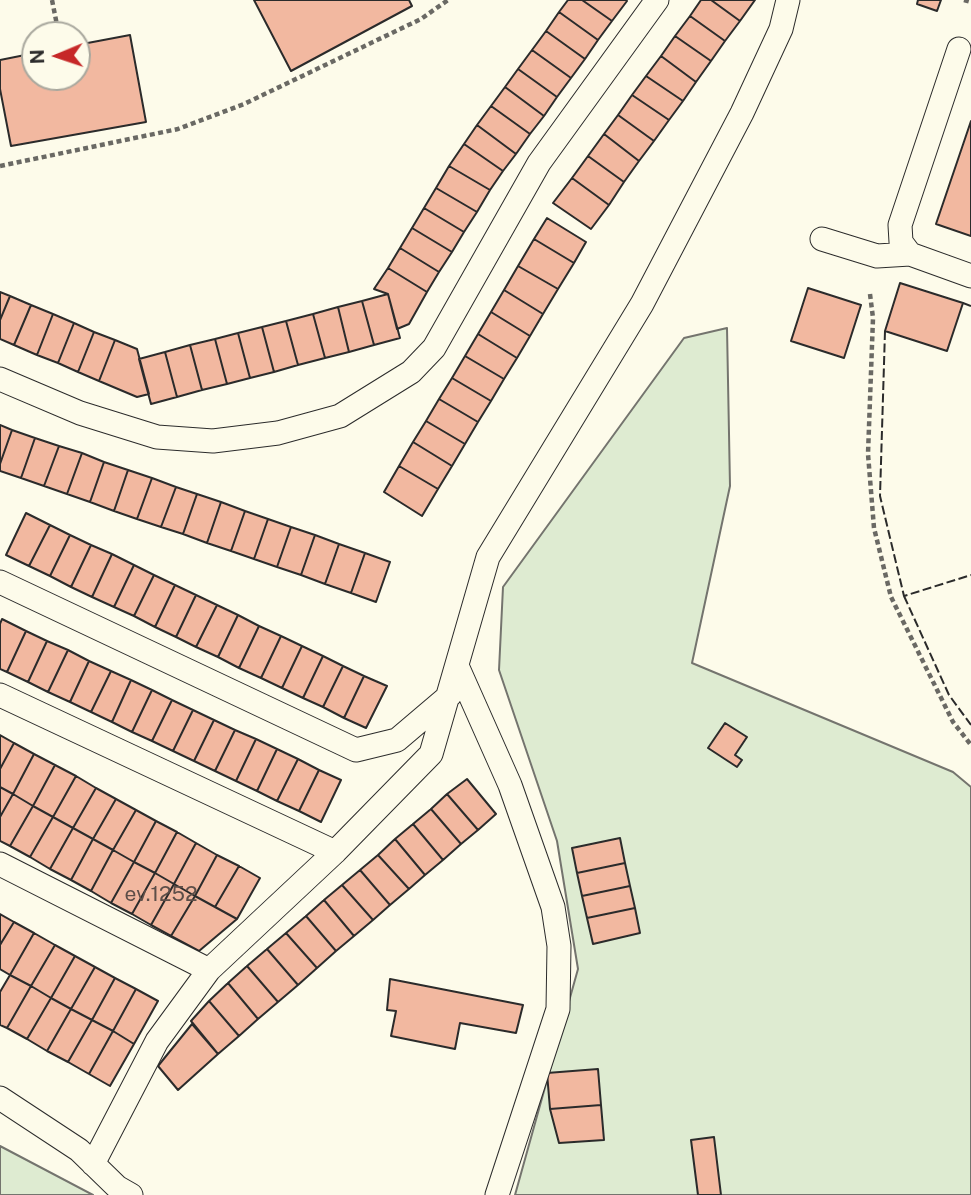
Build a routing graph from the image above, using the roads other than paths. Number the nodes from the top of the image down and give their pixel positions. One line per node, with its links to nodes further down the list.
1 (657, 0): 7 (lane)
2 (789, 0): 9 (lane)
3 (959, 49): 5 (lane)
4 (822, 239): 5 (lane)
5 (910, 254): 6 (lane)
6 (971, 276)
7 (0, 379)
8 (0, 582): 11 (lane)
9 (457, 668): 11 (lane); 18 (lane)
10 (0, 695): 12 (lane)
11 (450, 695): 12 (lane)
12 (335, 852): 14 (lane)
13 (0, 864): 14 (lane)
14 (209, 970): 16 (lane)
15 (0, 1098): 16 (lane)
16 (93, 1164): 17 (lane)
17 (131, 1195)
18 (497, 1195)

